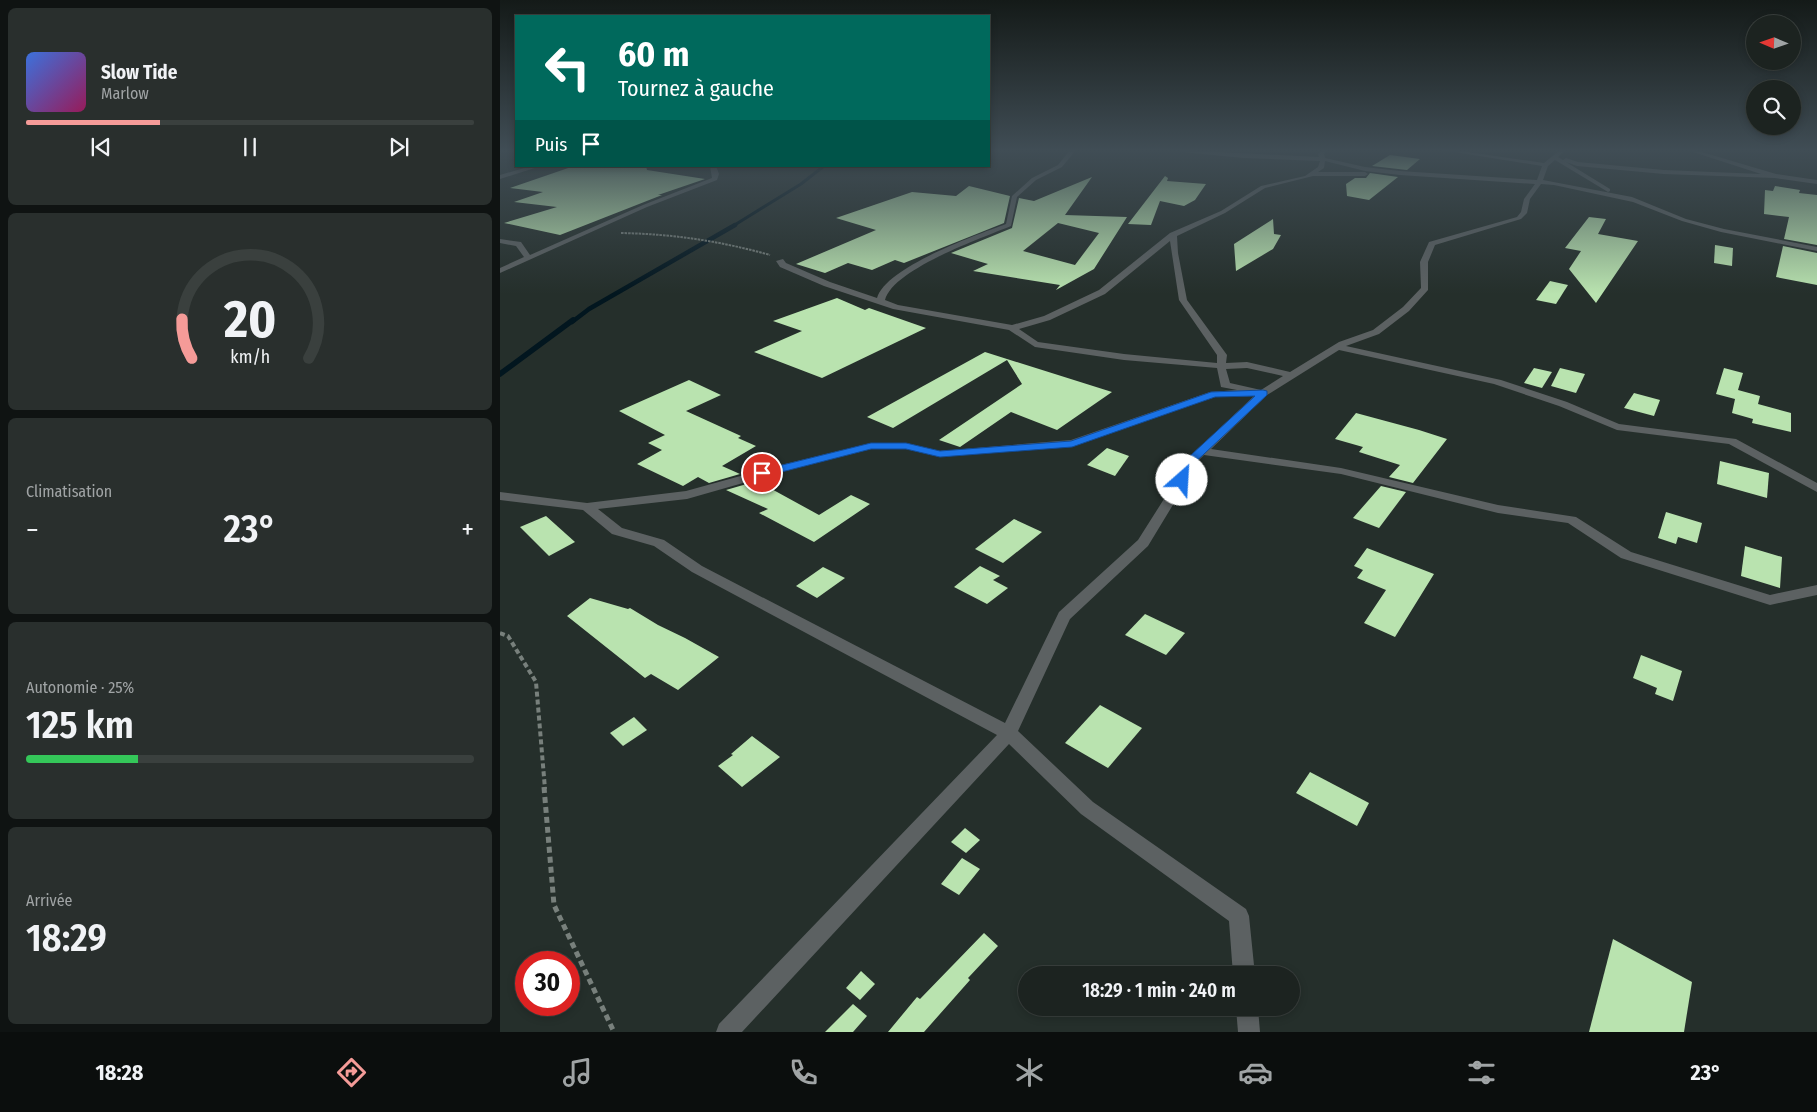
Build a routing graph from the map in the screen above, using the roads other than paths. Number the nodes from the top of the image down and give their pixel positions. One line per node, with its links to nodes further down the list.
1 (665, 198): 11 (street)
2 (1014, 198): 14 (street)
3 (1246, 198): 8 (street)
4 (1528, 198): 16 (street)
5 (1626, 198): 7 (street)
6 (1630, 198): 7 (street)
7 (1639, 201): 10 (street)
8 (1173, 235): 15 (street); 17 (street)
9 (500, 242): 11 (street)
10 (1817, 249)
11 (528, 258): 13 (street)
12 (780, 261): 14 (street)
13 (500, 271)
14 (880, 302): 15 (street)
15 (1012, 328): 17 (street)
16 (1340, 347): 18 (street); 21 (street)
17 (1221, 366): 18 (street); 19 (street)
18 (1291, 375): 19 (street)
19 (1263, 393): 20 (street); 23 (street)
20 (1201, 451): 24 (street); 25 (street)
21 (1817, 488)
22 (500, 496): 23 (street)
23 (587, 507): 25 (street)
24 (1817, 590)
25 (1009, 733): 26 (street); 28 (street)
26 (1243, 966)
27 (1248, 1016): 29 (street)
28 (727, 1032)
29 (1249, 1032)

